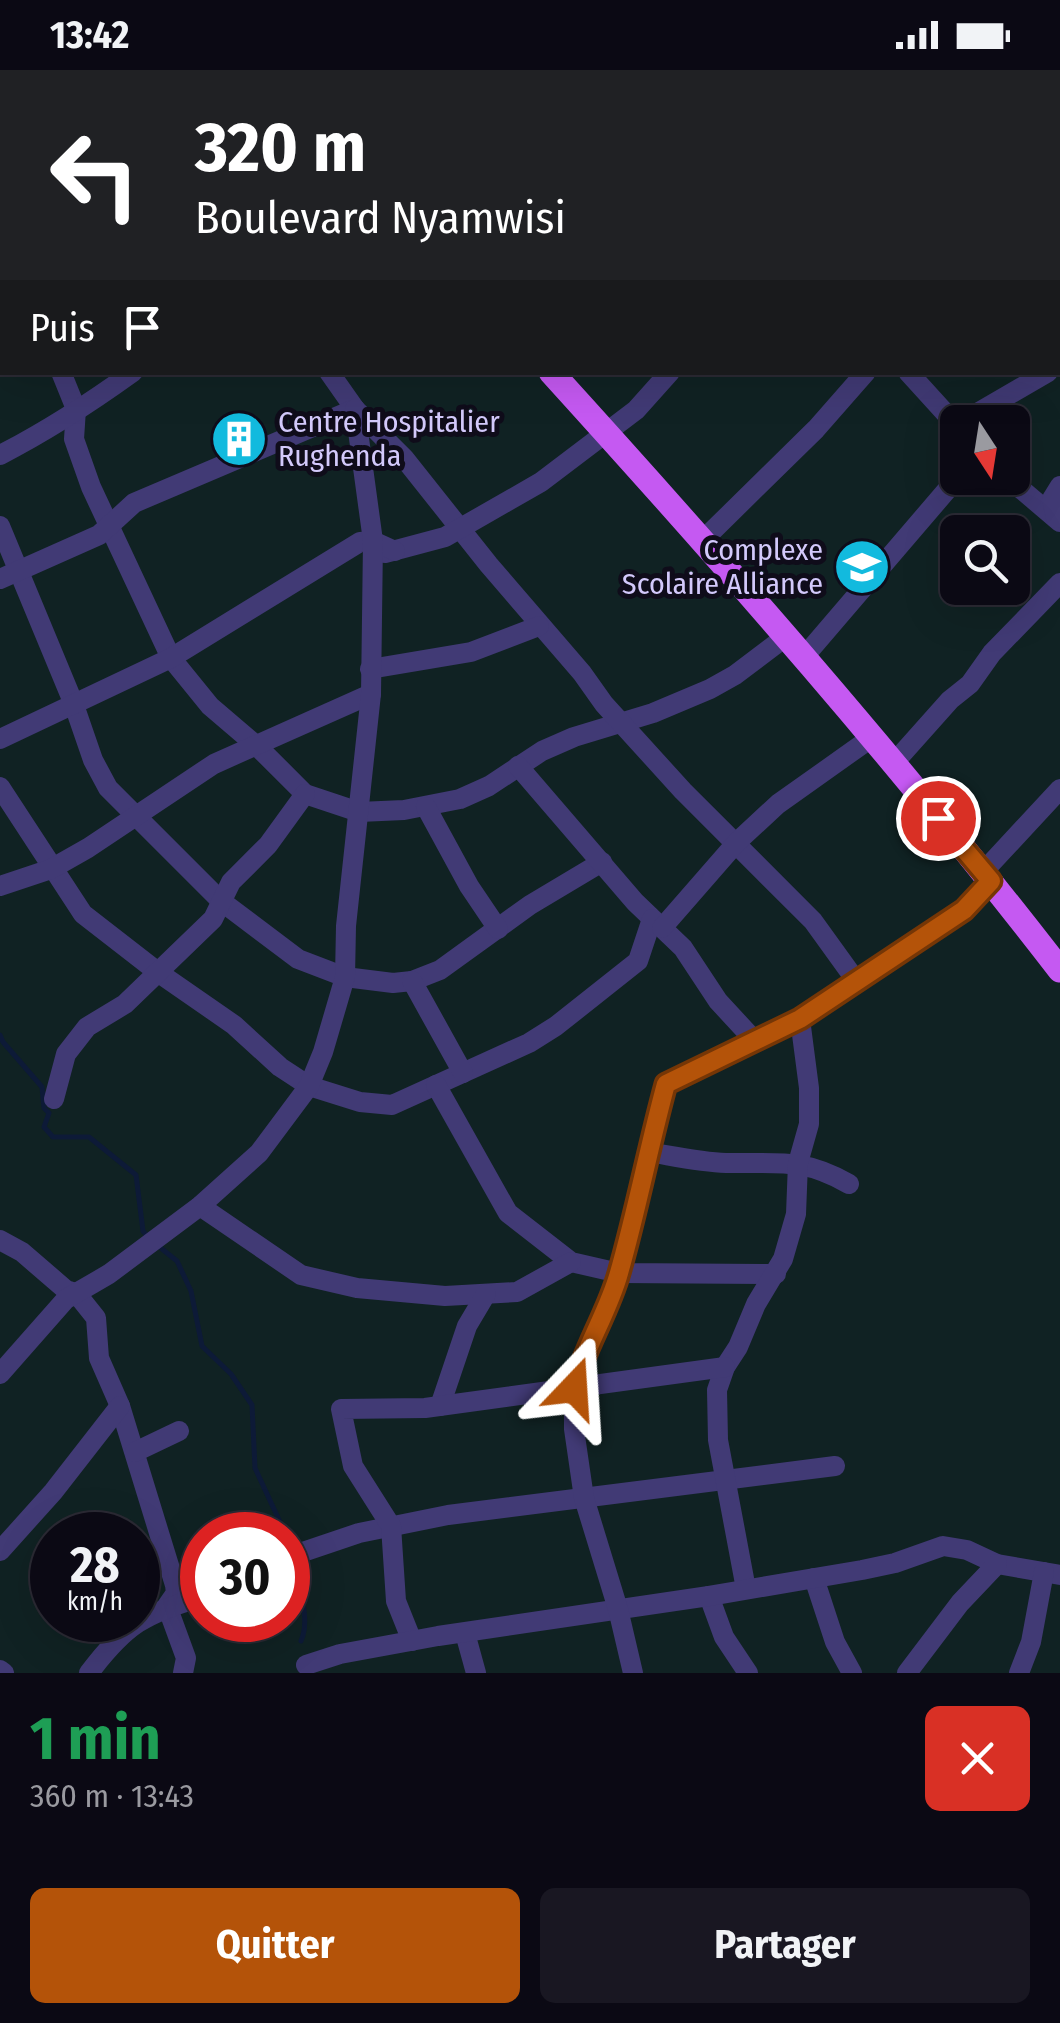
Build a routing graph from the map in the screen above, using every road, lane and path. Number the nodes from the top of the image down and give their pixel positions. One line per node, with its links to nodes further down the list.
1 (62, 375): 12 (street)
2 (128, 375): 12 (street)
3 (331, 375): 11 (street)
4 (555, 375): 13 (main road)
5 (667, 375): 13 (street)
6 (863, 375): 23 (street)
7 (911, 375): 10 (street)
8 (1043, 375): 9 (street)
9 (992, 405)
10 (940, 406)
11 (355, 408): 21 (street); 22 (street); 24 (street)
12 (76, 409): 14 (street); 22 (street)
13 (605, 432): 21 (street); 23 (main road)
14 (0, 455)
15 (1030, 485): 16 (street)
16 (1058, 488): 19 (street)
17 (942, 495): 30 (street)
18 (1029, 495): 19 (street)
19 (1058, 520)
20 (0, 526): 25 (street)
21 (461, 528): 24 (street); 27 (street)
22 (108, 529): 25 (street); 29 (street)
23 (702, 541): 28 (main road)
24 (373, 548): 29 (street); 31 (street)
25 (9, 575): 33 (street)
26 (1060, 583): 38 (street)
27 (539, 626): 31 (street); 34 (street)
28 (784, 638): 30 (main road); 34 (street)
29 (171, 658): 33 (street); 37 (street)
30 (802, 658): 35 (main road)
31 (370, 668): 32 (street)
32 (371, 694): 37 (street); 44 (street)
33 (73, 702): 36 (street); 45 (street)
34 (621, 720): 39 (street); 46 (street)
35 (871, 738): 38 (main road); 46 (street)
36 (0, 739)
37 (258, 746): 42 (street); 45 (street)
38 (893, 764): 49 (main road)
39 (518, 766): 43 (street); 47 (street)
40 (0, 786): 48 (street)
41 (1060, 789): 49 (street)
42 (305, 794): 44 (street); 51 (street)
43 (426, 807): 44 (street); 53 (street)
44 (359, 812): 56 (street)
45 (136, 818): 48 (street); 51 (street)
46 (737, 842): 52 (street); 58 (street)
47 (602, 862): 52 (street); 53 (street)
48 (51, 869): 50 (street); 55 (street)
49 (987, 876): 54 (main road); 58 (street)
50 (0, 886)
51 (222, 902): 55 (street); 56 (street)
52 (657, 924): 60 (street); 61 (street)
53 (498, 929): 57 (street)
54 (1060, 970)
55 (159, 974): 62 (street); 64 (street)
56 (345, 977): 57 (street); 62 (street)
57 (412, 981): 61 (street)
58 (857, 982): 59 (street)
59 (800, 1019): 60 (street); 66 (street)
60 (754, 1040): 65 (street)
61 (463, 1073): 63 (street)
62 (309, 1086): 63 (street); 68 (street)
63 (436, 1086): 70 (street)
64 (54, 1099)
65 (648, 1152): 66 (street); 71 (street)
66 (798, 1162): 67 (street); 72 (street)
67 (849, 1184)
68 (200, 1206): 73 (street); 74 (street)
69 (0, 1240): 73 (street)
70 (571, 1262): 71 (street); 74 (street)
71 (619, 1272): 72 (street); 77 (street)
72 (776, 1274): 75 (street)
73 (76, 1294): 76 (street); 78 (street)
74 (486, 1294): 79 (street)
75 (724, 1367): 77 (street); 83 (street)
76 (0, 1374)
77 (574, 1388): 79 (street); 84 (street)
78 (120, 1406): 81 (street); 87 (street)
79 (440, 1406): 85 (street)
80 (179, 1431): 81 (street)
81 (135, 1452): 94 (street)
82 (835, 1466): 83 (street)
83 (725, 1480): 84 (street); 91 (street)
84 (584, 1498): 85 (street); 95 (street)
85 (391, 1526): 86 (street); 97 (street)
86 (310, 1550)
87 (0, 1551)
88 (997, 1564): 89 (street); 90 (street); 105 (street)
89 (1052, 1573): 106 (street)
90 (814, 1578): 91 (street); 104 (street)
91 (746, 1589): 92 (street)
92 (709, 1596): 95 (street); 103 (street)
93 (180, 1603): 94 (street)
94 (167, 1606): 99 (street); 100 (street)
95 (618, 1609): 96 (street); 102 (street)
96 (465, 1633): 97 (street); 101 (street)
97 (412, 1641): 98 (street)
98 (306, 1664)
99 (90, 1673)
100 (183, 1673)
101 (476, 1673)
102 (633, 1673)
103 (748, 1673)
104 (852, 1673)
105 (907, 1673)
106 (1019, 1673)

